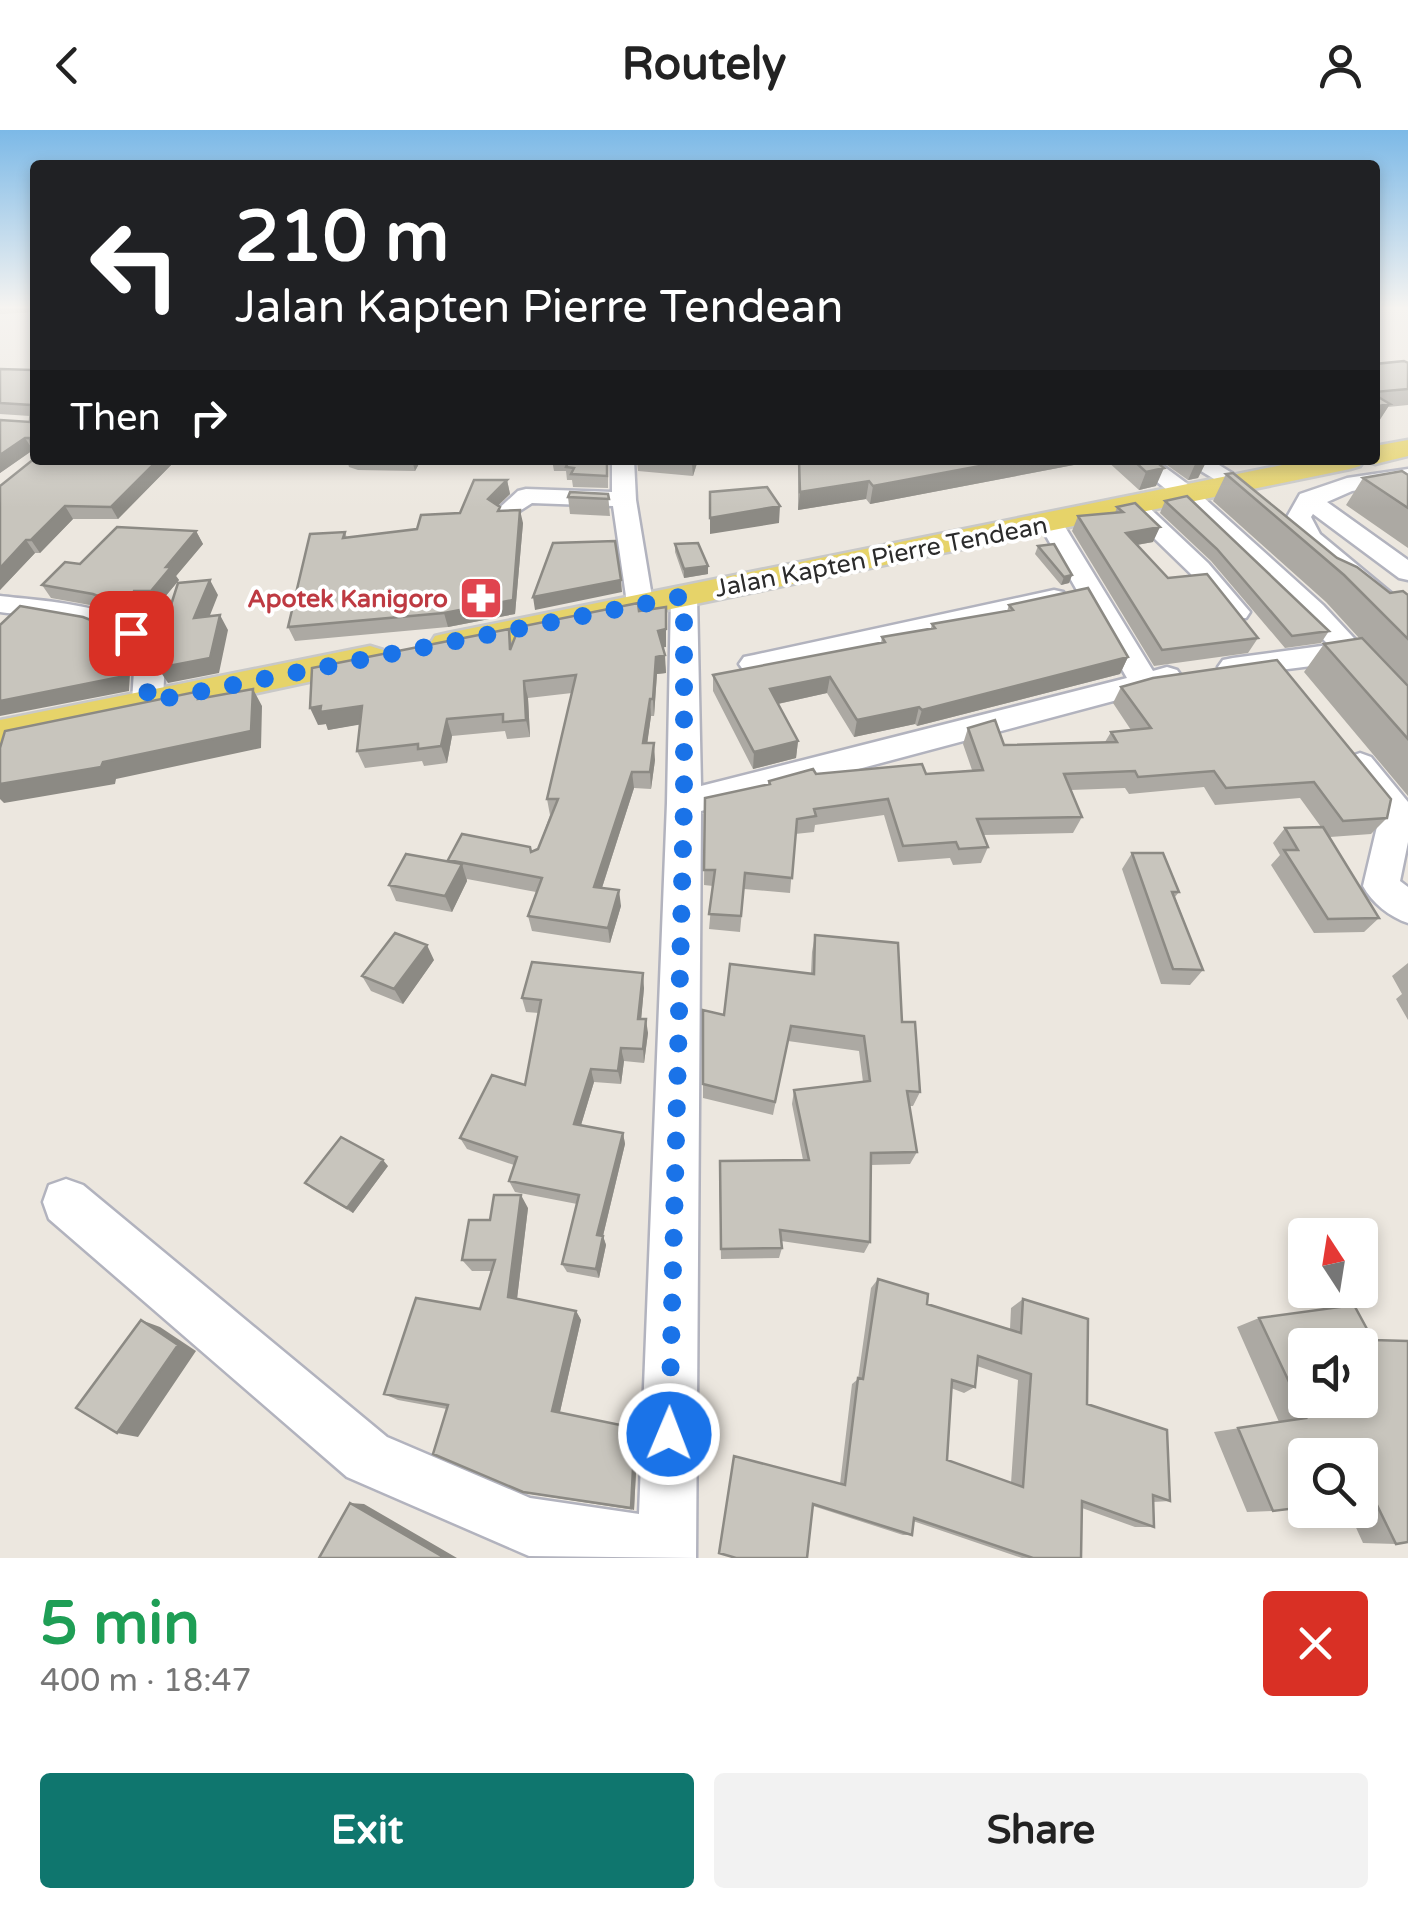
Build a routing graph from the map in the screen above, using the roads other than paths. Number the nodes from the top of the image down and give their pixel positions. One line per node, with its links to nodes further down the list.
1 (1408, 448): 2 (main road)
2 (1380, 454)
3 (623, 465): 8 (street)
4 (1156, 465): 6 (street)
5 (1325, 465): 6 (main road, Jalan Kapten Pierre Tendean)
6 (1190, 476): 10 (main road, Jalan Kapten Pierre Tendean); 19 (street)
7 (1408, 476): 9 (street)
8 (624, 500): 11 (street); 16 (street)
9 (1308, 500): 13 (street); 18 (street)
10 (1132, 505): 12 (main road, Jalan Kapten Pierre Tendean); 20 (street)
11 (507, 512)
12 (1050, 522): 14 (street); 15 (main road, Jalan Kapten Pierre Tendean)
13 (1408, 572)
14 (1089, 590): 21 (street); 22 (street)
15 (684, 596): 16 (main road, Jalan Kapten Pierre Tendean); 28 (street)
16 (640, 603): 24 (main road, Jalan Kapten Pierre Tendean)
17 (0, 604): 24 (street)
18 (1408, 620)
19 (1348, 652): 20 (street); 25 (street)
20 (1276, 661): 22 (street); 23 (street)
21 (754, 664)
22 (1144, 680): 28 (street)
23 (1300, 691)
24 (147, 702): 26 (main road, Jalan Kapten Pierre Tendean)
25 (1408, 715)
26 (0, 734)
27 (1337, 736): 29 (street)
28 (684, 803): 32 (street)
29 (1402, 814): 30 (street)
30 (1408, 908)
31 (66, 1202): 32 (street)
32 (666, 1552)

